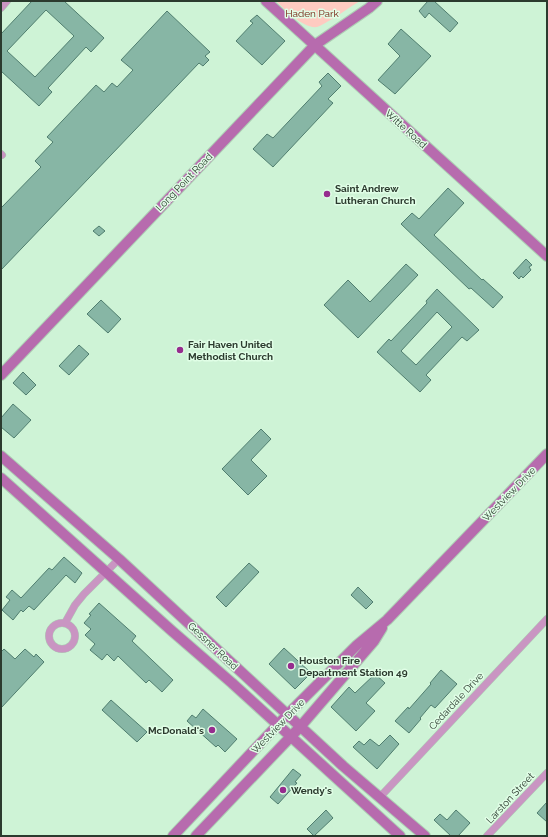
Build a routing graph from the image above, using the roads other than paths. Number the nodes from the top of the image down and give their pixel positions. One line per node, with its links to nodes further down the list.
1 (7, 1): 4 (street)
2 (266, 1): 5 (main road, Witte Road)
3 (377, 1): 5 (main road, Long Point Road)
4 (1, 8)
5 (314, 45): 6 (main road, Witte Road); 7 (main road, Long Point Road)
6 (547, 256)
7 (1, 375)
8 (547, 454): 13 (main road, Westview Drive)
9 (1, 456): 11 (main road, Gessner Road)
10 (1, 478): 12 (main road, Gessner Road)
11 (119, 559): 12 (street); 16 (main road, Gessner Road)
12 (107, 572): 15 (street); 17 (main road, Gessner Road)
13 (387, 620): 20 (main road, Westview Drive); 22 (main road, Westview Drive)
14 (547, 620): 25 (street, Cedardale Drive)
15 (65, 623)
16 (195, 628): 17 (main road); 18 (main road, Gessner Road)
17 (183, 641): 19 (main road, Gessner Road)
18 (265, 695): 19 (main road); 20 (main road, Gessner Road)
19 (256, 704): 21 (main road, Gessner Road)
20 (287, 715): 21 (main road, Westview Drive); 22 (main road, Gessner Road)
21 (279, 725): 23 (main road, Gessner Road); 26 (main road, Westview Drive)
22 (300, 727): 23 (main road, Westview Drive); 25 (main road, Gessner Road)
23 (291, 736): 27 (main road, Westview Drive); 28 (main road, Gessner Road)
24 (547, 773): 30 (street, Larston Street)
25 (380, 796): 29 (main road, Gessner Road)
26 (173, 836)
27 (196, 836)
28 (400, 836)
29 (425, 836)
30 (488, 836)

